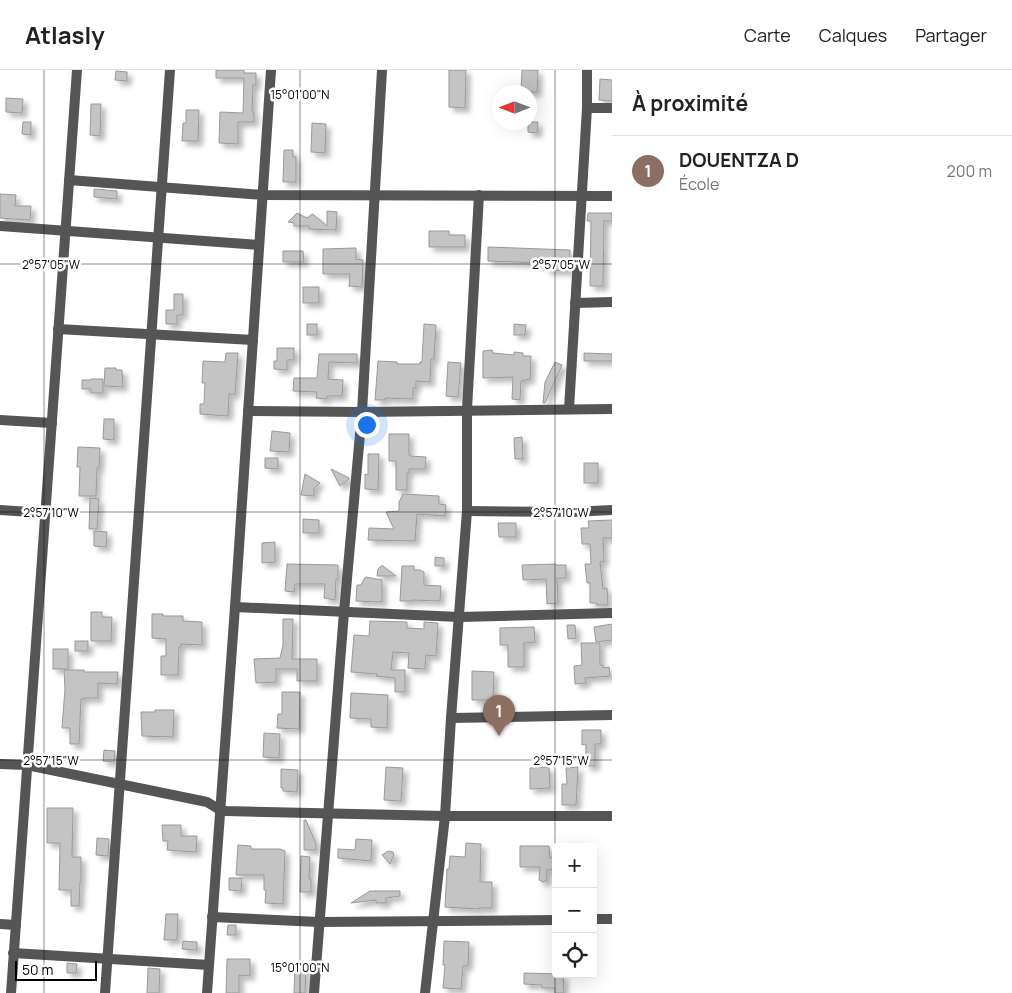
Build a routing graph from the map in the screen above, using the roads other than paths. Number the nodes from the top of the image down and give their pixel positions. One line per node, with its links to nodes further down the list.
1 (77, 70): 8 (street)
2 (170, 70): 9 (street)
3 (271, 70): 10 (street)
4 (382, 70): 11 (street)
5 (587, 70): 6 (street)
6 (587, 108): 7 (street); 13 (street)
7 (612, 108)
8 (69, 180): 9 (street); 16 (street)
9 (161, 187): 10 (street); 17 (street)
10 (263, 195): 11 (street); 18 (street)
11 (375, 195): 12 (street); 28 (street)
12 (479, 195): 13 (street); 26 (street)
13 (581, 196): 14 (street); 20 (street)
14 (612, 196)
15 (0, 226): 16 (street)
16 (66, 231): 17 (street); 21 (street)
17 (158, 237): 18 (street); 22 (street)
18 (259, 244): 23 (street)
19 (612, 302): 20 (street)
20 (575, 303): 25 (street)
21 (58, 330): 22 (street); 30 (street)
22 (151, 334): 23 (street); 43 (street)
23 (253, 340): 27 (street)
24 (612, 408): 25 (street)
25 (569, 409): 26 (street)
26 (467, 410): 28 (street); 33 (street)
27 (248, 411): 28 (street); 35 (street)
28 (362, 412): 36 (street)
29 (0, 420): 30 (street)
30 (52, 423): 34 (street)
31 (0, 510): 34 (street)
32 (612, 510): 33 (street)
33 (467, 511): 38 (street)
34 (45, 513): 42 (street)
35 (235, 607): 36 (street); 44 (street)
36 (344, 612): 38 (street); 45 (street)
37 (612, 613): 38 (street)
38 (459, 616): 40 (street)
39 (612, 715): 40 (street)
40 (451, 718): 46 (street)
41 (0, 764): 42 (street)
42 (27, 765): 43 (street); 55 (street)
43 (119, 784): 44 (street); 57 (street)
44 (220, 810): 45 (street); 48 (street)
45 (328, 814): 46 (street); 53 (street)
46 (445, 816): 47 (street); 52 (street)
47 (612, 816)
48 (212, 918): 53 (street); 58 (street)
49 (597, 919): 50 (street)
50 (612, 919)
51 (552, 920): 52 (street)
52 (434, 921): 53 (street); 63 (street)
53 (319, 922): 62 (street)
54 (0, 924): 55 (street)
55 (16, 925): 56 (street)
56 (14, 953): 57 (street); 59 (street)
57 (107, 959): 58 (street); 60 (street)
58 (209, 965): 61 (street)
59 (10, 993)
60 (105, 993)
61 (207, 993)
62 (314, 993)
63 (425, 993)

